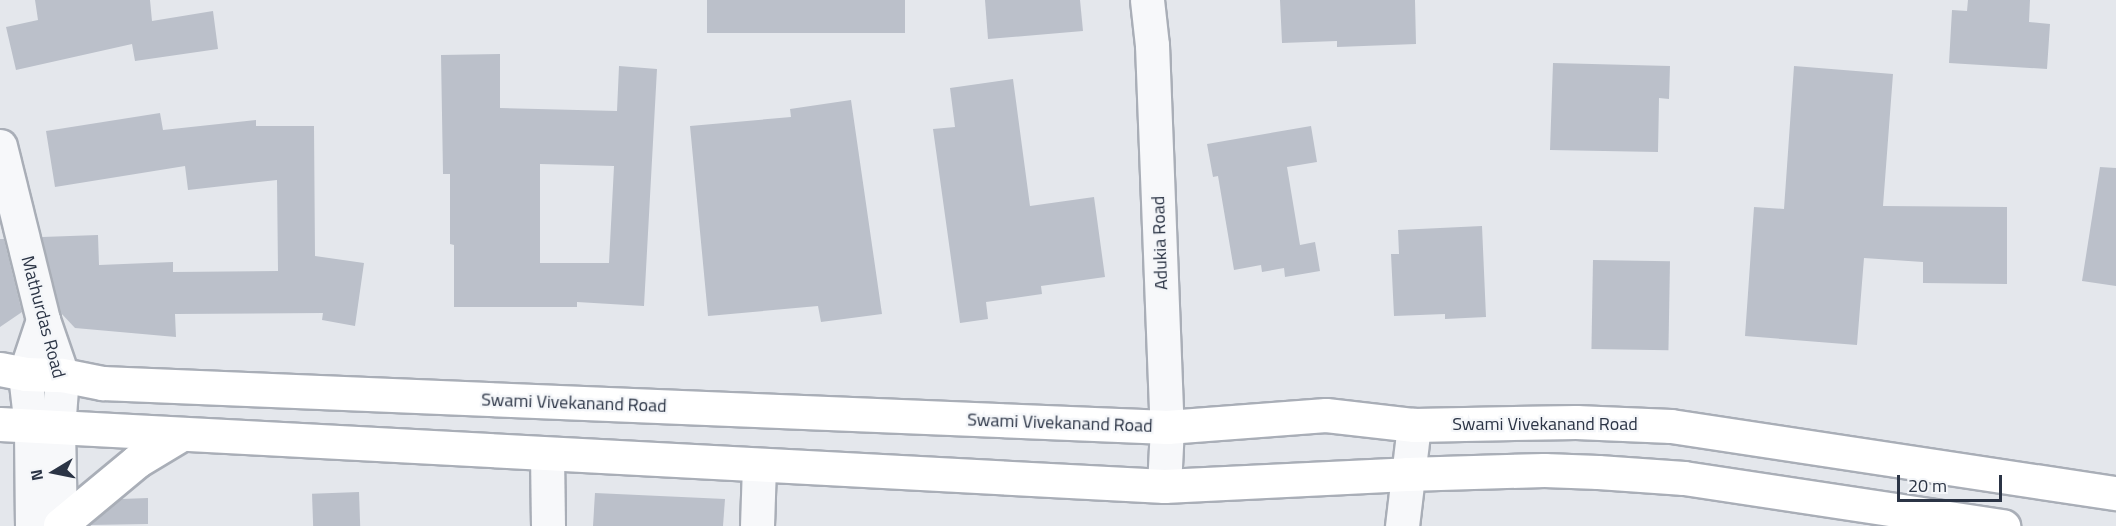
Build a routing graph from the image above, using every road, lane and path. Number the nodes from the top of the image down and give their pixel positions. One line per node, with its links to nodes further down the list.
1 (1147, 0): 8 (street, Adukia Road)
2 (0, 146): 3 (street, Mathurdas Road)
3 (43, 320): 4 (street); 5 (street, Mathurdas Road)
4 (12, 371): 5 (main road, Swami Vivekanand Road); 7 (street)
5 (62, 375): 7 (street, Mathurdas Road); 8 (main road, Swami Vivekanand Road)
6 (1413, 424): 8 (main road, Swami Vivekanand Road); 12 (street); 14 (main road, Swami Vivekanand Road)
7 (30, 426): 9 (main road); 16 (street, Mathurdas Road)
8 (1167, 427): 13 (street, Adukia Road)
9 (180, 435): 10 (main road); 16 (main road)
10 (547, 454): 11 (main road); 17 (street)
11 (759, 465): 13 (main road); 18 (street)
12 (1407, 474): 13 (main road); 15 (main road); 19 (street)
13 (1164, 486)
14 (2116, 493)
15 (1983, 525)
16 (51, 526)
17 (548, 526)
18 (756, 526)
19 (1402, 526)

